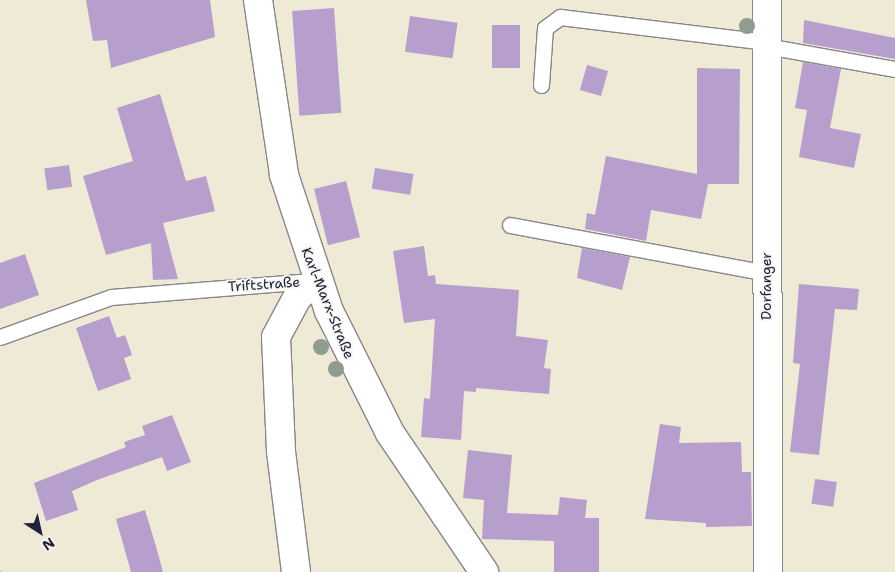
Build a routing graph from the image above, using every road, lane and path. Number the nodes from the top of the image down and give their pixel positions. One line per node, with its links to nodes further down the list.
1 (258, 0): 8 (street, Karl-Marx-Straße)
2 (767, 0): 3 (street, Dorfanger)
3 (766, 44): 4 (lane); 5 (lane); 7 (street, Dorfanger)
4 (895, 69)
5 (542, 85)
6 (510, 225): 7 (lane)
7 (766, 273): 12 (street, Dorfanger)
8 (318, 281): 9 (lane, Triftstraße); 10 (street, Triftstraße); 11 (street, Karl-Marx-Straße)
9 (0, 337)
10 (296, 572)
11 (484, 572)
12 (768, 572)

